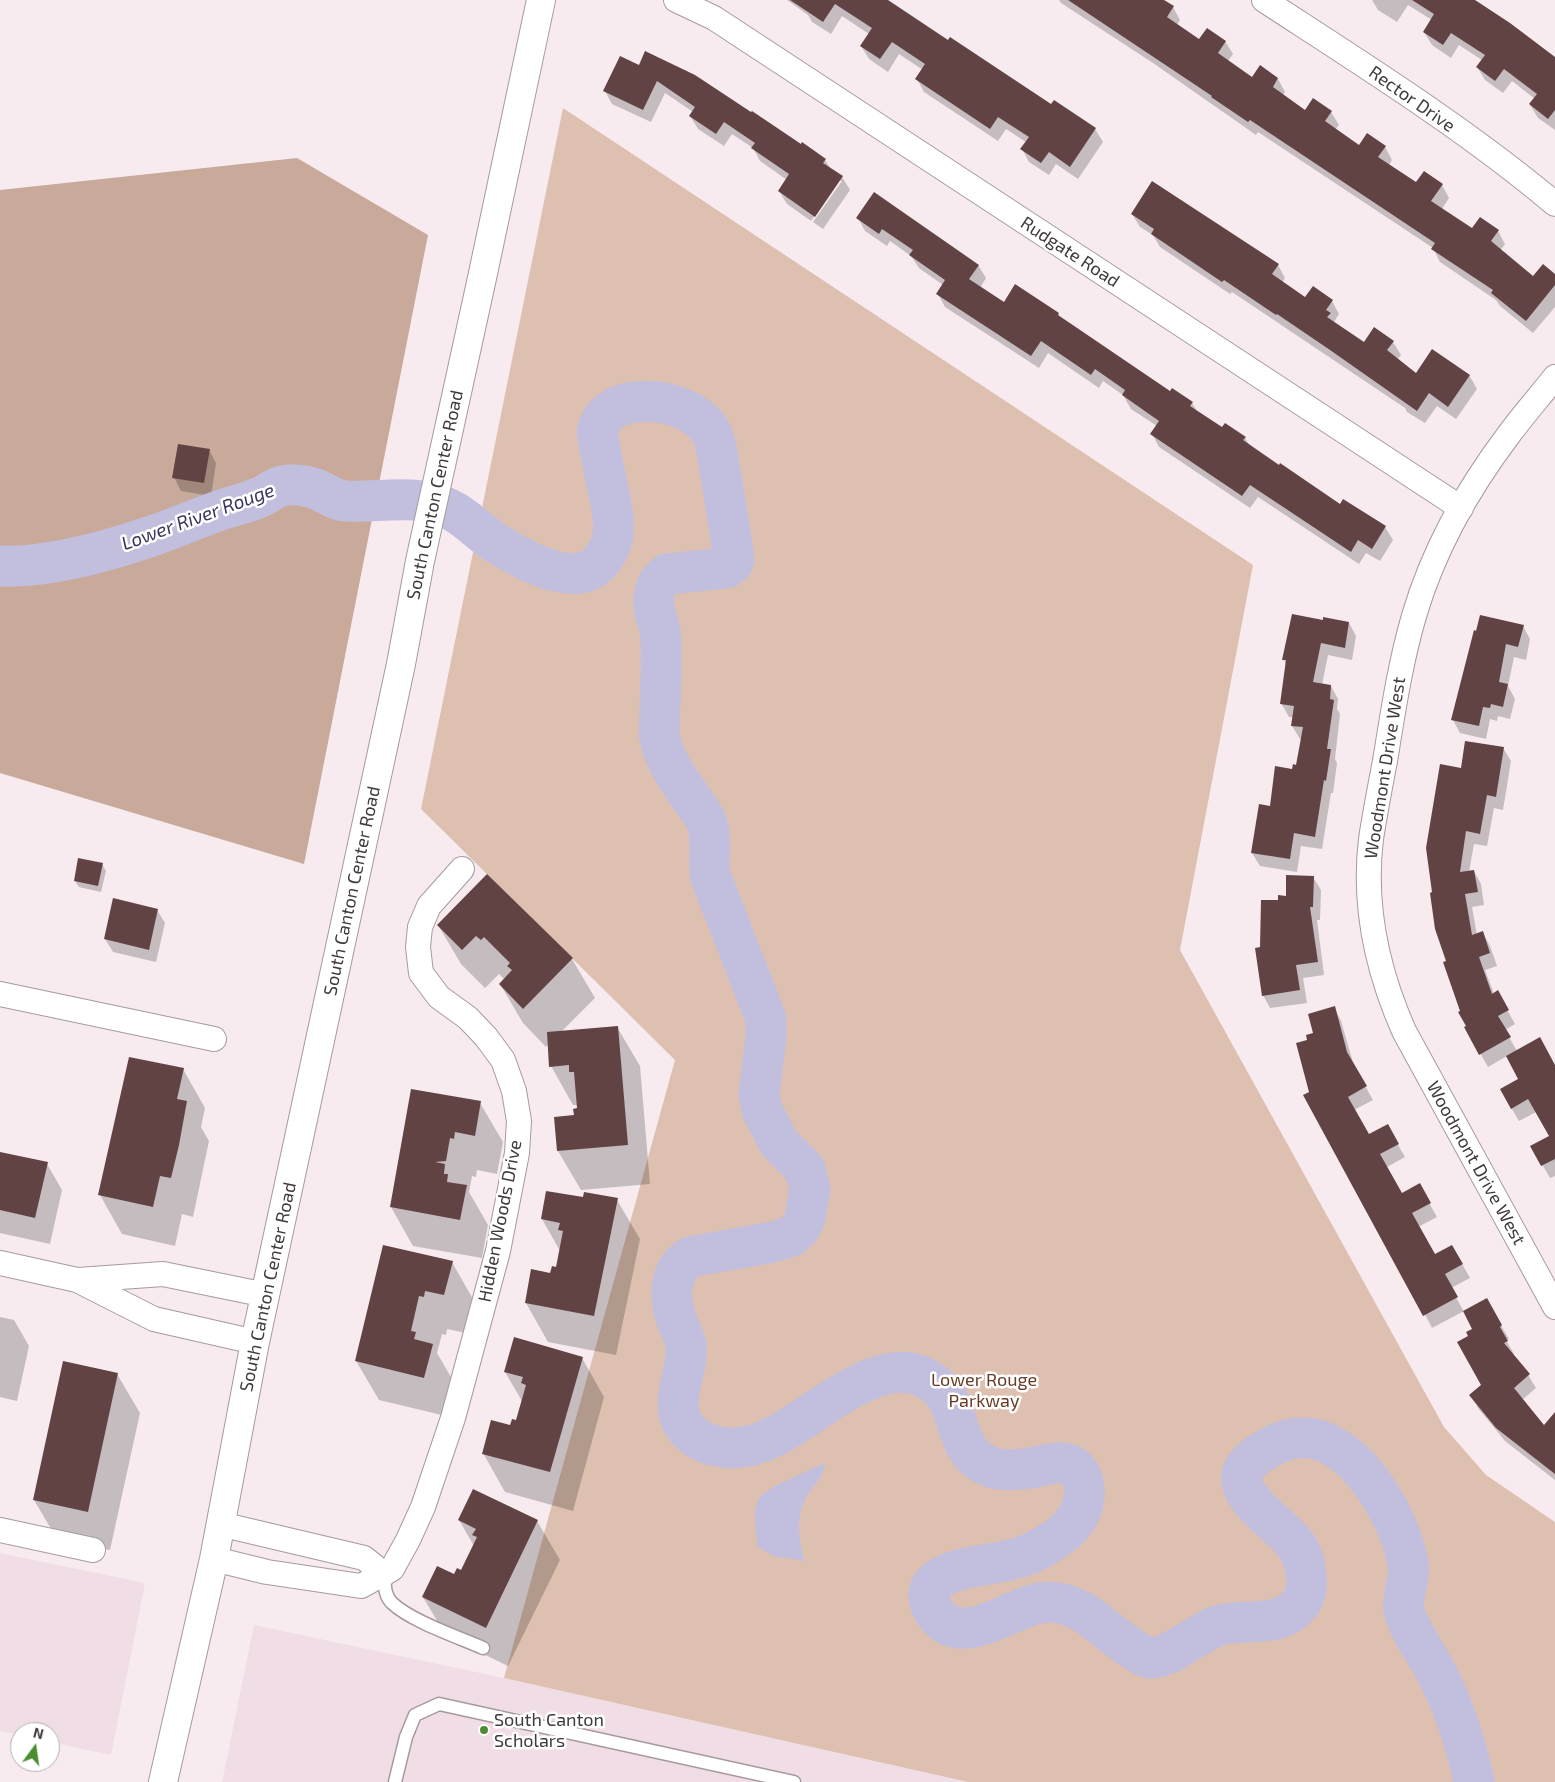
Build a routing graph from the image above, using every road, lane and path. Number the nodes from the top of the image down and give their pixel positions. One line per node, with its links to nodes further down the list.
1 (541, 0): 12 (main road, South Canton Center Road)
2 (676, 0): 6 (street, Rudgate Road)
3 (1264, 0): 4 (street, Rector Drive)
4 (1555, 204)
5 (1555, 377): 6 (street, Woodmont Drive West)
6 (1461, 508): 13 (street, Woodmont Drive West)
7 (462, 869): 19 (street, Hidden Woods Drive)
8 (0, 994): 9 (street)
9 (214, 1039)
10 (0, 1264): 11 (street)
11 (77, 1280): 12 (street); 14 (street)
12 (266, 1295): 14 (main road, South Canton Center Road)
13 (1555, 1307)
14 (255, 1342): 15 (main road, South Canton Center Road)
15 (220, 1524): 18 (main road, South Canton Center Road); 19 (street)
16 (0, 1530): 17 (street)
17 (93, 1550)
18 (214, 1559): 19 (street, Hidden Woods Drive); 21 (main road, South Canton Center Road)
19 (384, 1574): 20 (lane)
20 (483, 1648)
21 (163, 1782)
22 (395, 1782): 23 (lane)
23 (794, 1782)

